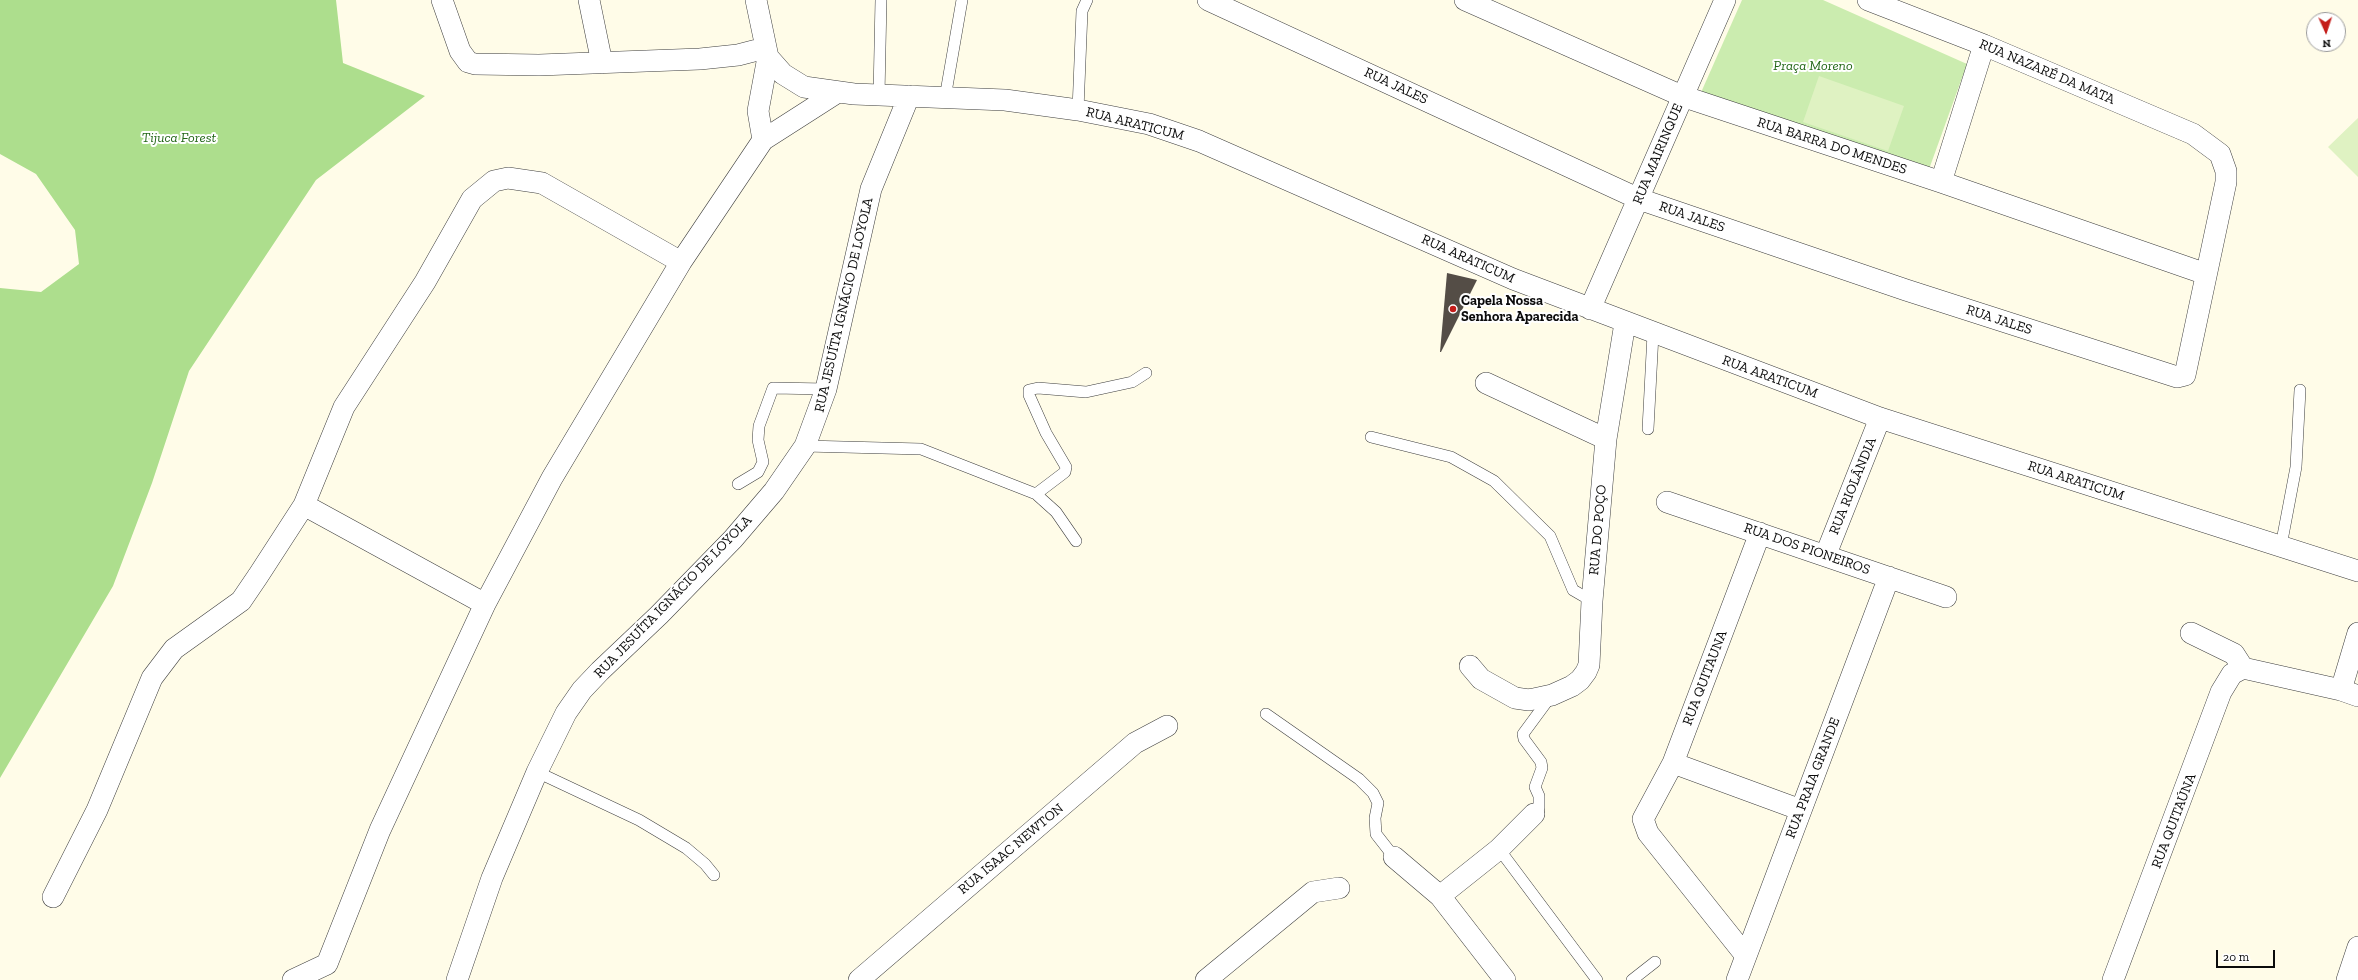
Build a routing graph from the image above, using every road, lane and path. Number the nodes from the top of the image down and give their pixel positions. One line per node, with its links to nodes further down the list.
1 (442, 0): 13 (street)
2 (588, 0): 13 (street)
3 (756, 0): 12 (street)
4 (881, 0): 15 (lane)
5 (962, 0): 18 (lane)
6 (1086, 0): 19 (lane)
7 (1208, 0): 22 (street, RUA JALES)
8 (1465, 0): 17 (street, RUA BARRA DO MENDES)
9 (1725, 0): 17 (street, RUA MAIRINQUE)
10 (1868, 0): 11 (street, RUA NAZARÉ DA MATA)
11 (1984, 45): 21 (street); 24 (street, RUA NAZARÉ DA MATA)
12 (766, 53): 13 (street); 14 (street, RUA ARATICUM); 20 (street)
13 (602, 63)
14 (838, 92): 15 (street, RUA ARATICUM); 20 (street)
15 (879, 95): 16 (street, RUA ARATICUM)
16 (909, 96): 18 (street, RUA ARATICUM); 30 (street, RUA JESUÍTA IGNÁCIO DE LOYOLA)
17 (1682, 96): 21 (street, RUA BARRA DO MENDES); 22 (street, RUA MAIRINQUE)
18 (945, 98): 19 (street, RUA ARATICUM)
19 (1078, 110): 25 (street, RUA ARATICUM)
20 (763, 140): 23 (street)
21 (1941, 182): 24 (street, RUA BARRA DO MENDES)
22 (1639, 199): 24 (street, RUA JALES); 25 (street, RUA MAIRINQUE)
23 (680, 262): 40 (street); 49 (street)
24 (2206, 274)
25 (1590, 309): 26 (street, RUA ARATICUM)
26 (1625, 323): 27 (street, RUA ARATICUM); 35 (street, RUA DO POÇO)
27 (1653, 334): 32 (street, RUA ARATICUM); 33 (lane)
28 (1146, 373): 38 (lane)
29 (1486, 383): 35 (street)
30 (826, 389): 36 (street, RUA JESUÍTA IGNÁCIO DE LOYOLA); 37 (lane)
31 (2300, 390): 43 (lane)
32 (1880, 418): 43 (street, RUA ARATICUM); 44 (street, RUA RIOLÂNDIA)
33 (1648, 429)
34 (1371, 437): 48 (lane)
35 (1606, 439): 48 (street, RUA DO POÇO)
36 (805, 446): 38 (lane); 59 (street, RUA JESUÍTA IGNÁCIO DE LOYOLA)
37 (738, 484)
38 (1036, 494): 42 (lane)
39 (1667, 502): 41 (street, RUA DOS PIONEIROS)
40 (304, 505): 49 (street); 67 (street)
41 (1760, 533): 44 (street, RUA DOS PIONEIROS); 58 (street, RUA QUITAUNA)
42 (1076, 541)
43 (2281, 546): 45 (street, RUA ARATICUM)
44 (1826, 554): 46 (street, RUA DOS PIONEIROS)
45 (2358, 571)
46 (1889, 577): 47 (street, RUA DOS PIONEIROS); 60 (street, RUA PRAIA GRANDE)
47 (1946, 596)
48 (1592, 601): 55 (street, RUA DO POÇO)
49 (485, 604): 71 (street)
50 (2190, 633): 53 (street)
51 (2358, 633): 54 (street)
52 (1470, 666): 55 (street, RUA DO POÇO)
53 (2243, 668): 54 (street); 79 (street, RUA QUITAÚNA)
54 (2350, 693)
55 (1552, 695): 61 (lane)
56 (1266, 714): 63 (lane)
57 (1167, 726): 73 (street, RUA ISAAC NEWTON)
58 (1673, 763): 60 (street); 69 (street, RUA QUITAUNA)
59 (537, 772): 64 (lane); 72 (street, RUA JESUÍTA IGNÁCIO DE LOYOLA)
60 (1802, 810): 69 (street, RUA PRAIA GRANDE)
61 (1534, 814): 62 (street)
62 (1499, 849): 66 (street); 76 (lane)
63 (1394, 857): 66 (street)
64 (714, 875)
65 (1338, 888): 74 (street)
66 (1440, 896): 75 (street)
67 (53, 897)
68 (2358, 947): 80 (street)
69 (1746, 956): 78 (street, RUA PRAIA GRANDE)
70 (1655, 962): 77 (lane)
71 (294, 980)
72 (457, 980)
73 (859, 980)
74 (1206, 980)
75 (1505, 980)
76 (1597, 980)
77 (1632, 980)
78 (1737, 980)
79 (2113, 980)
80 (2347, 980)

